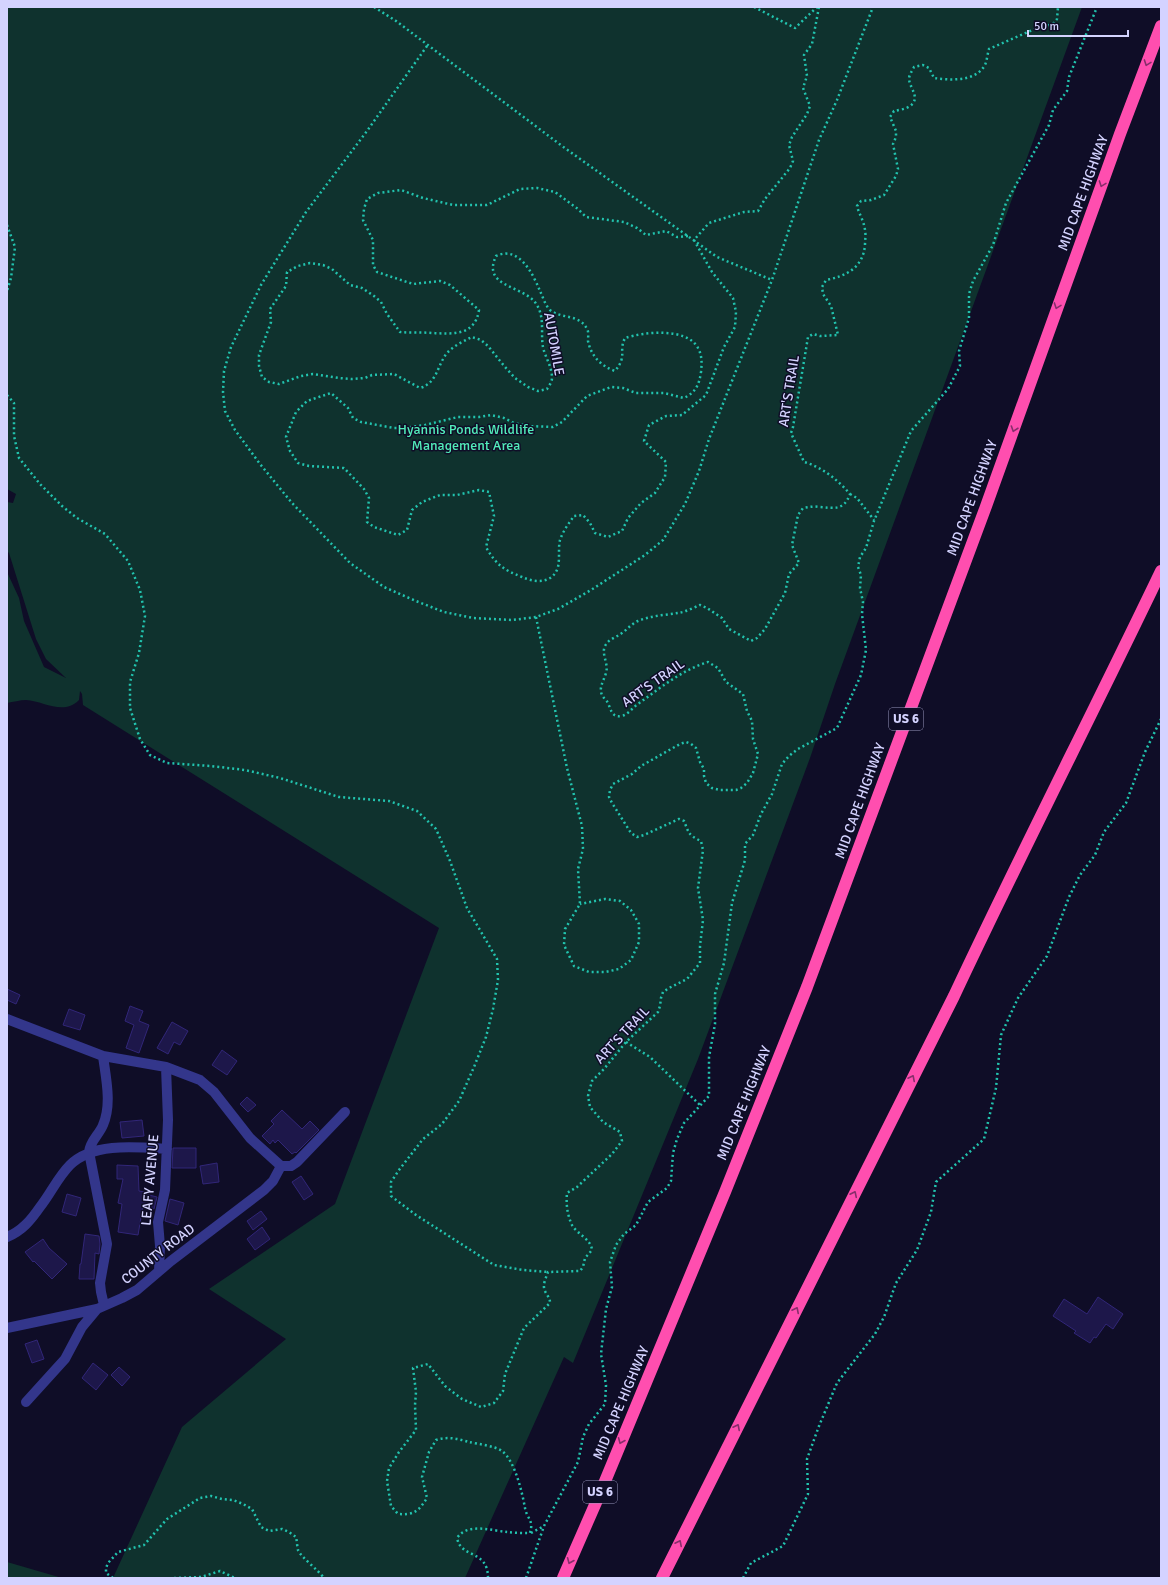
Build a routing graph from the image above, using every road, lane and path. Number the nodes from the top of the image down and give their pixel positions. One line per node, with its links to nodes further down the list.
1 (374, 7): 8 (path)
2 (754, 7): 3 (path)
3 (818, 7): 11 (path)
4 (873, 7): 12 (path)
5 (1058, 7): 15 (path, ART'S TRAIL)
6 (1097, 7): 16 (path)
7 (1161, 26): 44 (highway, MID CAPE HIGHWAY / US 6, one-way to 44)
8 (427, 46): 10 (path); 18 (path)
9 (7, 225): 13 (path)
10 (688, 236): 11 (path); 11 (path, AUTOMILE)
11 (694, 240): 12 (path)
12 (772, 280): 18 (path)
13 (7, 291)
14 (7, 395): 32 (path)
15 (850, 494): 16 (path); 22 (path, ART'S TRAIL)
16 (874, 521): 25 (path)
17 (1161, 571): 45 (highway, one-way to 17)
18 (536, 617): 20 (path)
19 (1161, 719): 46 (path)
20 (580, 904): 20 (path)
21 (7, 1019): 23 (street)
22 (626, 1042): 25 (path); 32 (path, ART'S TRAIL)
23 (103, 1056): 24 (street); 28 (street)
24 (166, 1067): 27 (street, LEAFY AVENUE); 29 (street)
25 (700, 1105): 36 (path)
26 (345, 1112): 29 (street)
27 (167, 1149): 28 (street); 31 (street, LEAFY AVENUE)
28 (89, 1152): 30 (street); 33 (street)
29 (281, 1166): 31 (street, COUNTY ROAD)
30 (7, 1237)
31 (159, 1271): 33 (street, COUNTY ROAD)
32 (548, 1272): 37 (path)
33 (101, 1307): 34 (street); 35 (street, COUNTY ROAD)
34 (7, 1328)
35 (26, 1402)
36 (544, 1526): 37 (path); 43 (path)
37 (530, 1533): 42 (path)
38 (113, 1578): 41 (path)
39 (174, 1578): 40 (path)
40 (234, 1578)
41 (324, 1578)
42 (488, 1578)
43 (526, 1578)
44 (563, 1578)
45 (662, 1578)
46 (744, 1578)

